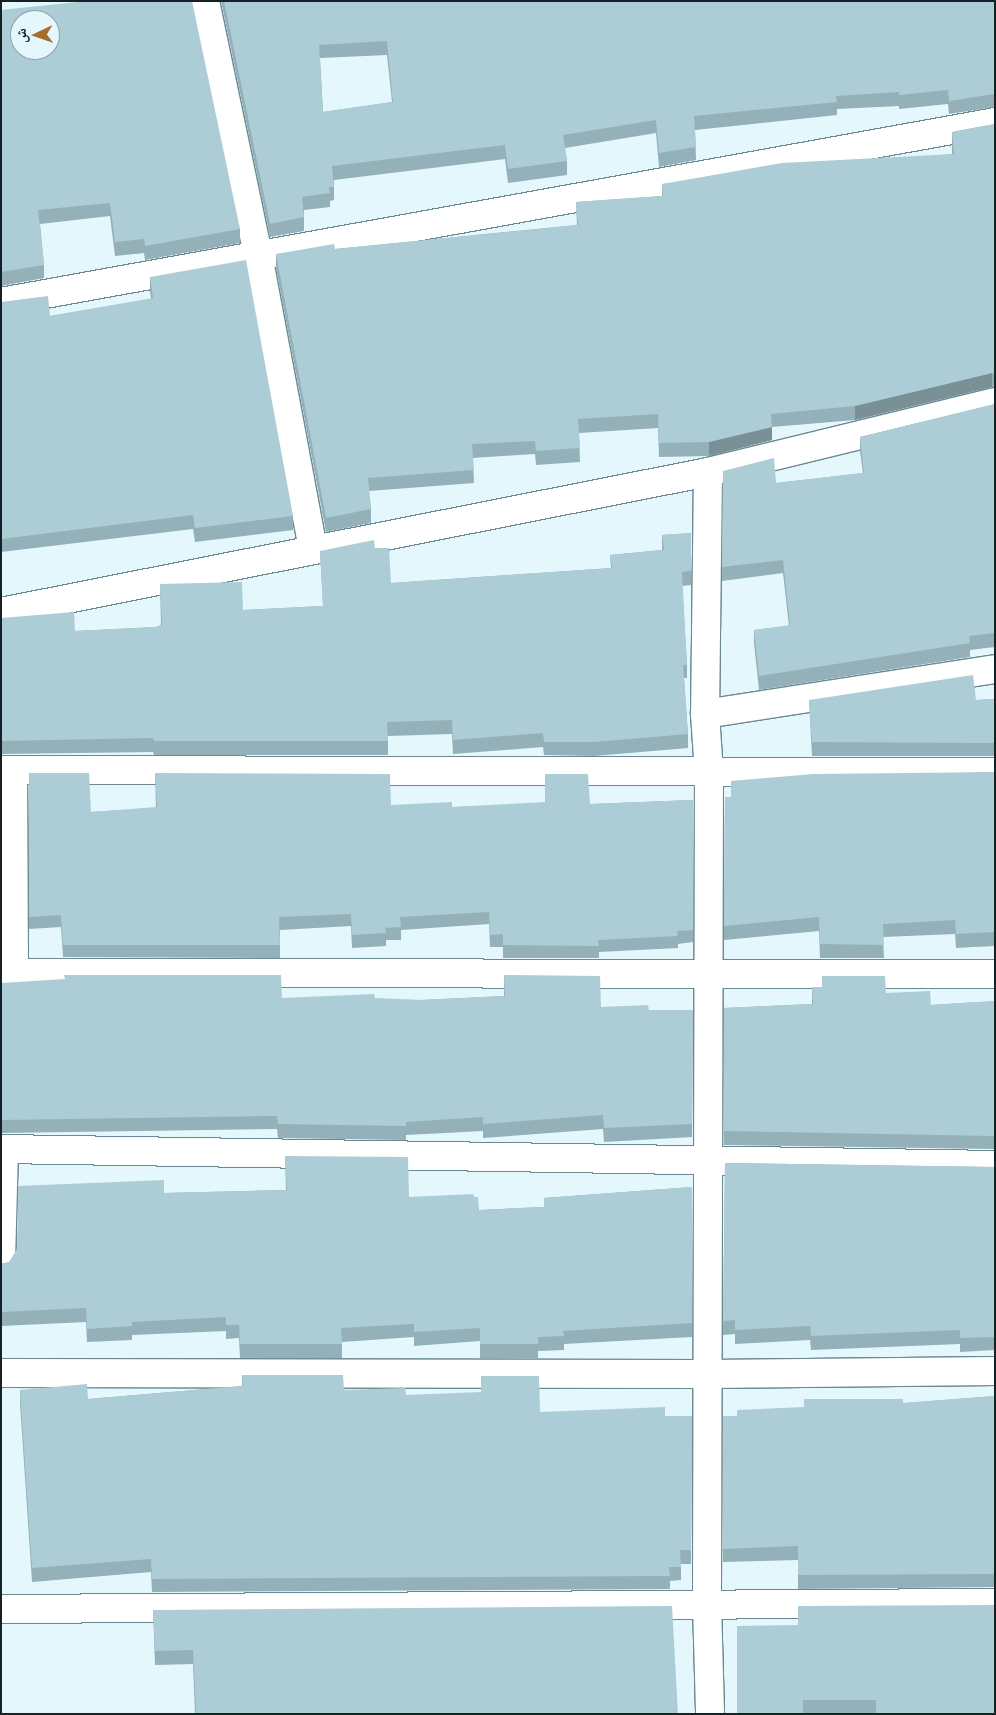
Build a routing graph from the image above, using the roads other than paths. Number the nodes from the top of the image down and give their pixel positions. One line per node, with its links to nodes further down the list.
1 (205, 1): 3 (street)
2 (995, 122): 3 (street)
3 (258, 255): 4 (street); 7 (street)
4 (1, 302)
5 (995, 402): 6 (street)
6 (708, 472): 7 (street); 10 (street)
7 (313, 550): 8 (street)
8 (1, 612)
9 (995, 669): 10 (street)
10 (705, 714): 12 (street)
11 (7, 770): 12 (street); 14 (street)
12 (709, 772): 13 (street); 15 (street)
13 (995, 772)
14 (8, 973): 15 (street)
15 (708, 974): 16 (street); 18 (street)
16 (995, 974)
17 (3, 1149): 18 (street); 20 (street)
18 (709, 1159): 19 (street); 23 (street)
19 (995, 1165)
20 (1, 1262)
21 (995, 1371): 23 (street)
22 (1, 1373): 23 (street)
23 (709, 1374): 25 (street)
24 (995, 1603): 25 (street)
25 (707, 1604): 26 (street); 27 (street)
26 (1, 1609)
27 (710, 1714)

